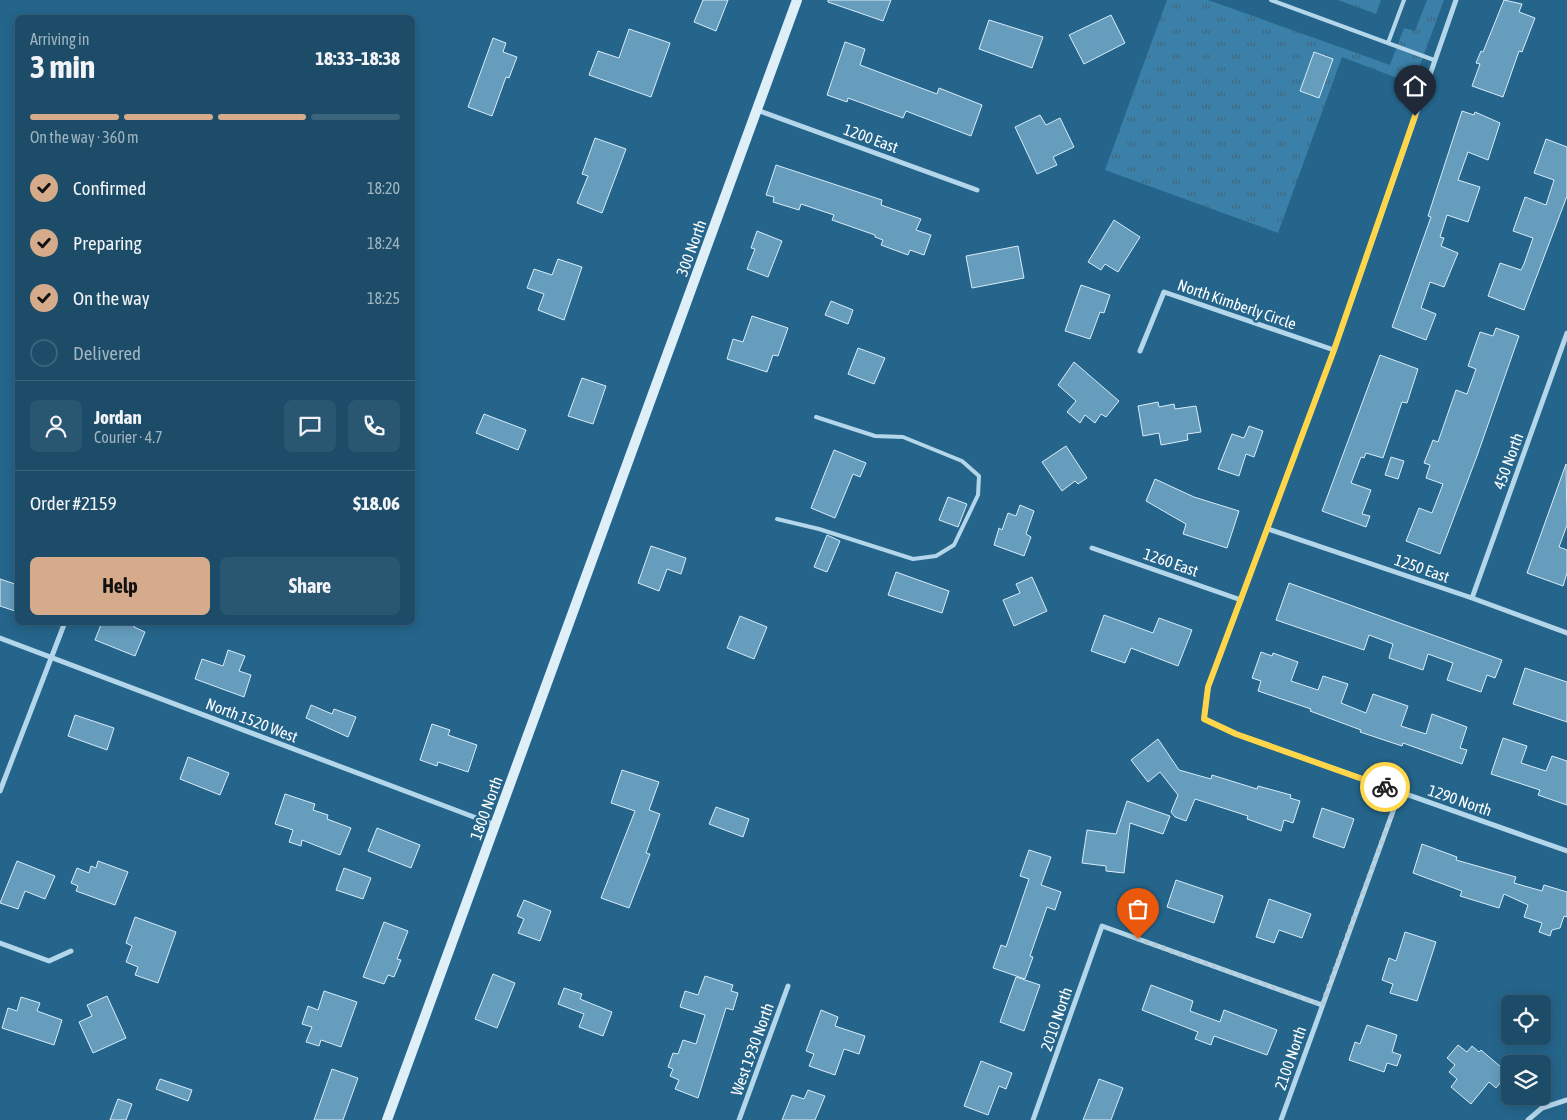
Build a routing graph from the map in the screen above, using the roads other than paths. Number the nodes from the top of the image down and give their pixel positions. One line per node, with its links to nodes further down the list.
1 (797, 0): 7 (street, 300 North)
2 (1271, 0): 5 (lane)
3 (1404, 0): 5 (lane)
4 (1456, 0): 6 (street)
5 (1388, 43): 6 (lane)
6 (1434, 60): 10 (street)
7 (757, 110): 8 (street, 1200 East); 13 (street, 300 North)
8 (977, 190)
9 (1567, 332): 17 (street, 450 North)
10 (1334, 350): 11 (street, North Kimberly Circle); 15 (street)
11 (1140, 351)
12 (816, 417): 14 (lane)
13 (613, 507): 25 (street, 1800 North)
14 (777, 519)
15 (1268, 529): 17 (street, 1250 East); 18 (street)
16 (1092, 548): 18 (street, 1260 East)
17 (1472, 598): 20 (street, 1250 East)
18 (1242, 600): 24 (street, 1290 North)
19 (64, 625): 22 (street)
20 (1567, 633)
21 (0, 638): 22 (street, North 1520 West)
22 (53, 658): 23 (street); 25 (street, North 1520 West)
23 (0, 791)
24 (1400, 792): 26 (street, 1290 North); 30 (street, 2100 North)
25 (495, 825): 32 (street, 1800 North)
26 (1567, 851)
27 (0, 943): 28 (street)
28 (72, 950)
29 (788, 986): 33 (street, West 1930 North)
30 (1322, 1005): 34 (street, 2010 North); 35 (street, 2100 North)
31 (1567, 1100): 36 (street)
32 (387, 1120)
33 (739, 1120)
34 (1033, 1120)
35 (1281, 1120)
36 (1528, 1120)

